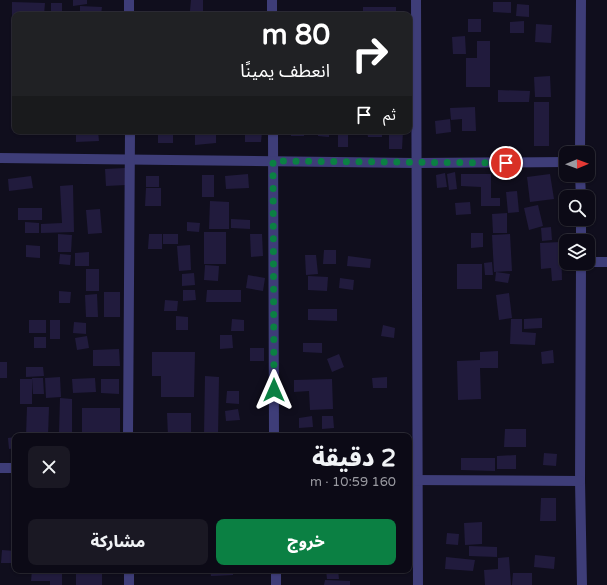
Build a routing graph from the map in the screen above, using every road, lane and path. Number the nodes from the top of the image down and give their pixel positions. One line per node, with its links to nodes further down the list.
1 (129, 0): 5 (street)
2 (272, 0): 6 (street)
3 (416, 0): 14 (street)
4 (581, 0): 9 (street)
5 (129, 12)
6 (272, 12)
7 (130, 134): 11 (street)
8 (273, 134): 12 (street)
9 (580, 146)
10 (0, 158): 11 (street)
11 (130, 159): 12 (street); 18 (street)
12 (273, 161): 14 (street); 19 (street)
13 (559, 162): 14 (street)
14 (416, 163): 22 (street)
15 (595, 262): 16 (street)
16 (607, 262)
17 (581, 270): 23 (street)
18 (128, 433)
19 (274, 433)
20 (0, 468): 21 (street)
21 (12, 468)
22 (413, 480): 23 (street); 28 (street)
23 (580, 481): 29 (street)
24 (129, 573): 26 (street)
25 (276, 573): 27 (street)
26 (129, 585)
27 (276, 585)
28 (418, 585)
29 (582, 585)

